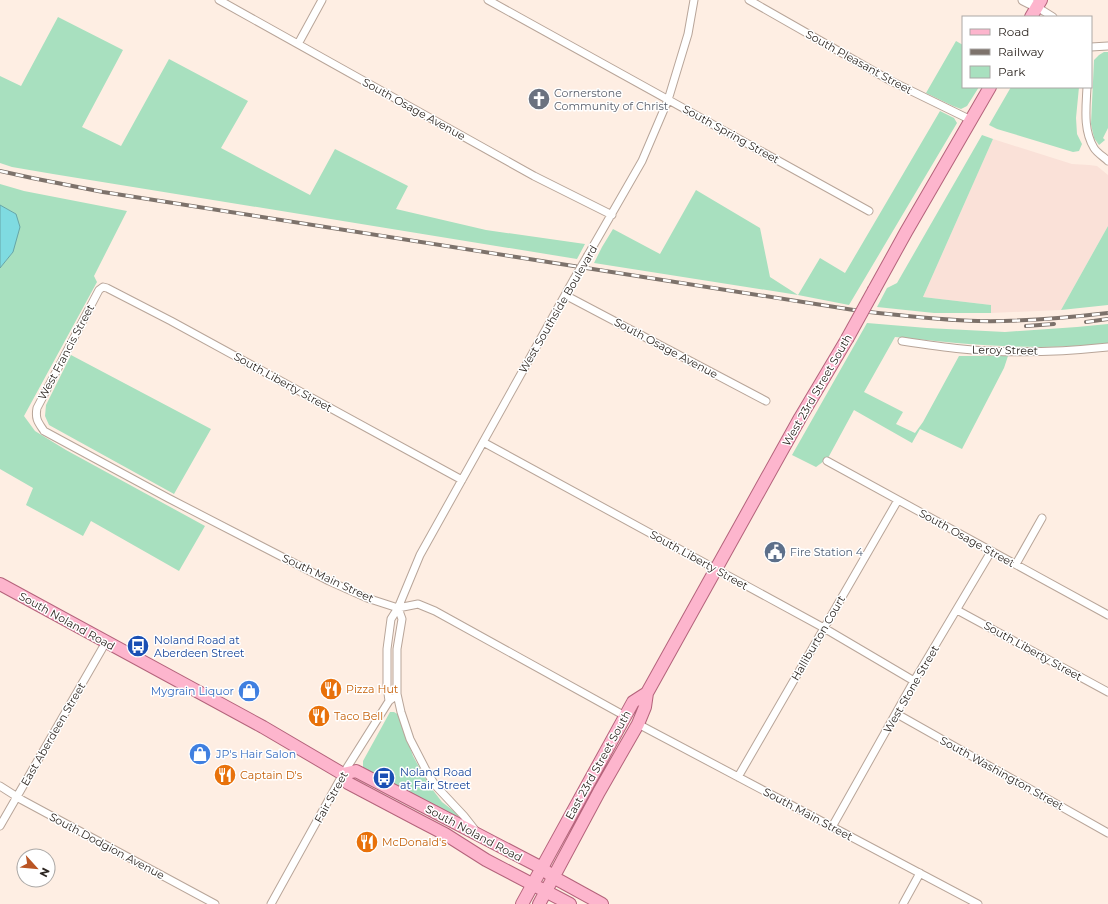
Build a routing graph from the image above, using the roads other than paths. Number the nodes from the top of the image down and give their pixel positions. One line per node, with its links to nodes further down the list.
1 (219, 0): 9 (street, South Osage Avenue)
2 (322, 0): 9 (street)
3 (488, 0): 14 (street, South Spring Street)
4 (694, 0): 14 (street, West Southside Boulevard)
5 (749, 0): 15 (street, South Pleasant Street)
6 (1023, 0): 7 (street)
7 (1036, 8): 8 (street)
8 (1051, 16)
9 (298, 44): 18 (street, South Osage Avenue)
10 (1108, 46): 11 (street)
11 (1092, 47)
12 (989, 88): 15 (main road, West 23rd Street South)
13 (1087, 88): 16 (street)
14 (668, 100): 17 (street, South Spring Street); 18 (street, West Southside Boulevard)
15 (971, 120): 32 (main road, West 23rd Street South, bridge)
16 (1108, 161)
17 (869, 211)
18 (612, 215): 20 (street, West Southside Boulevard, bridge)
19 (103, 287): 24 (street, West Francis Street); 27 (street, South Liberty Street)
20 (565, 295): 23 (street, South Osage Avenue); 25 (street, West Southside Boulevard)
21 (902, 342): 22 (street, Leroy Street)
22 (1108, 348)
23 (766, 401)
24 (37, 420): 34 (street, South Main Street)
25 (483, 442): 27 (street, West Southside Boulevard); 32 (street, South Liberty Street)
26 (827, 461): 28 (street, South Osage Street)
27 (462, 480): 34 (street, West Southside Boulevard)
28 (898, 500): 30 (street, South Osage Street); 37 (street, Halliburton Court)
29 (1042, 518): 31 (street)
30 (993, 552): 31 (street, South Osage Street); 35 (street, West Stone Street)
31 (1016, 564): 36 (street, South Osage Street)
32 (716, 569): 37 (street, South Liberty Street); 41 (main road, West 23rd Street South)
33 (0, 584): 38 (main road, South Noland Road)
34 (398, 608): 42 (street); 43 (street, West Southside Boulevard); 45 (street, South Main Street)
35 (957, 610): 39 (street, West Stone Street); 40 (street, South Liberty Street)
36 (1108, 615)
37 (824, 628): 39 (street, South Liberty Street); 48 (street, Halliburton Court)
38 (106, 642): 47 (main road, South Noland Road); 50 (street, East Aberdeen Street)
39 (914, 681): 44 (street, West Stone Street)
40 (1108, 692)
41 (647, 693): 45 (main road, East 23rd Street South); 46 (main road, East 23rd Street South)
42 (397, 694): 43 (street, Fair Street); 54 (street)
43 (389, 701): 47 (street, Fair Street)
44 (896, 714): 52 (street, West Stone Street); 53 (street, South Washington Street)
45 (625, 716): 55 (main road, East 23rd Street South)
46 (638, 724): 48 (street, South Main Street); 57 (main road, East 23rd Street South)
47 (343, 774): 54 (main road, South Noland Road); 58 (main road, South Noland Road); 61 (street, Fair Street)
48 (738, 777): 52 (street, South Main Street)
49 (0, 786): 50 (street, South Dodgion Avenue)
50 (17, 797): 51 (street, East Aberdeen Street); 60 (street, South Dodgion Avenue)
51 (0, 826)
52 (832, 827): 56 (street, South Main Street)
53 (1108, 833)
54 (479, 835): 55 (main road, South Noland Road)
55 (542, 868): 57 (main road, South Noland Road); 58 (main road, East 23rd Street South)
56 (920, 873): 66 (street); 67 (street, South Main Street)
57 (553, 877): 59 (main road, East 23rd Street South); 65 (main road, South Noland Road)
58 (533, 884): 59 (main road, South Noland Road); 62 (main road, East 23rd Street South)
59 (546, 891): 63 (main road, East 23rd Street South); 64 (main road, South Noland Road)
60 (214, 904)
61 (271, 904)
62 (522, 904)
63 (539, 904)
64 (570, 904)
65 (602, 904)
66 (903, 904)
67 (978, 904)

